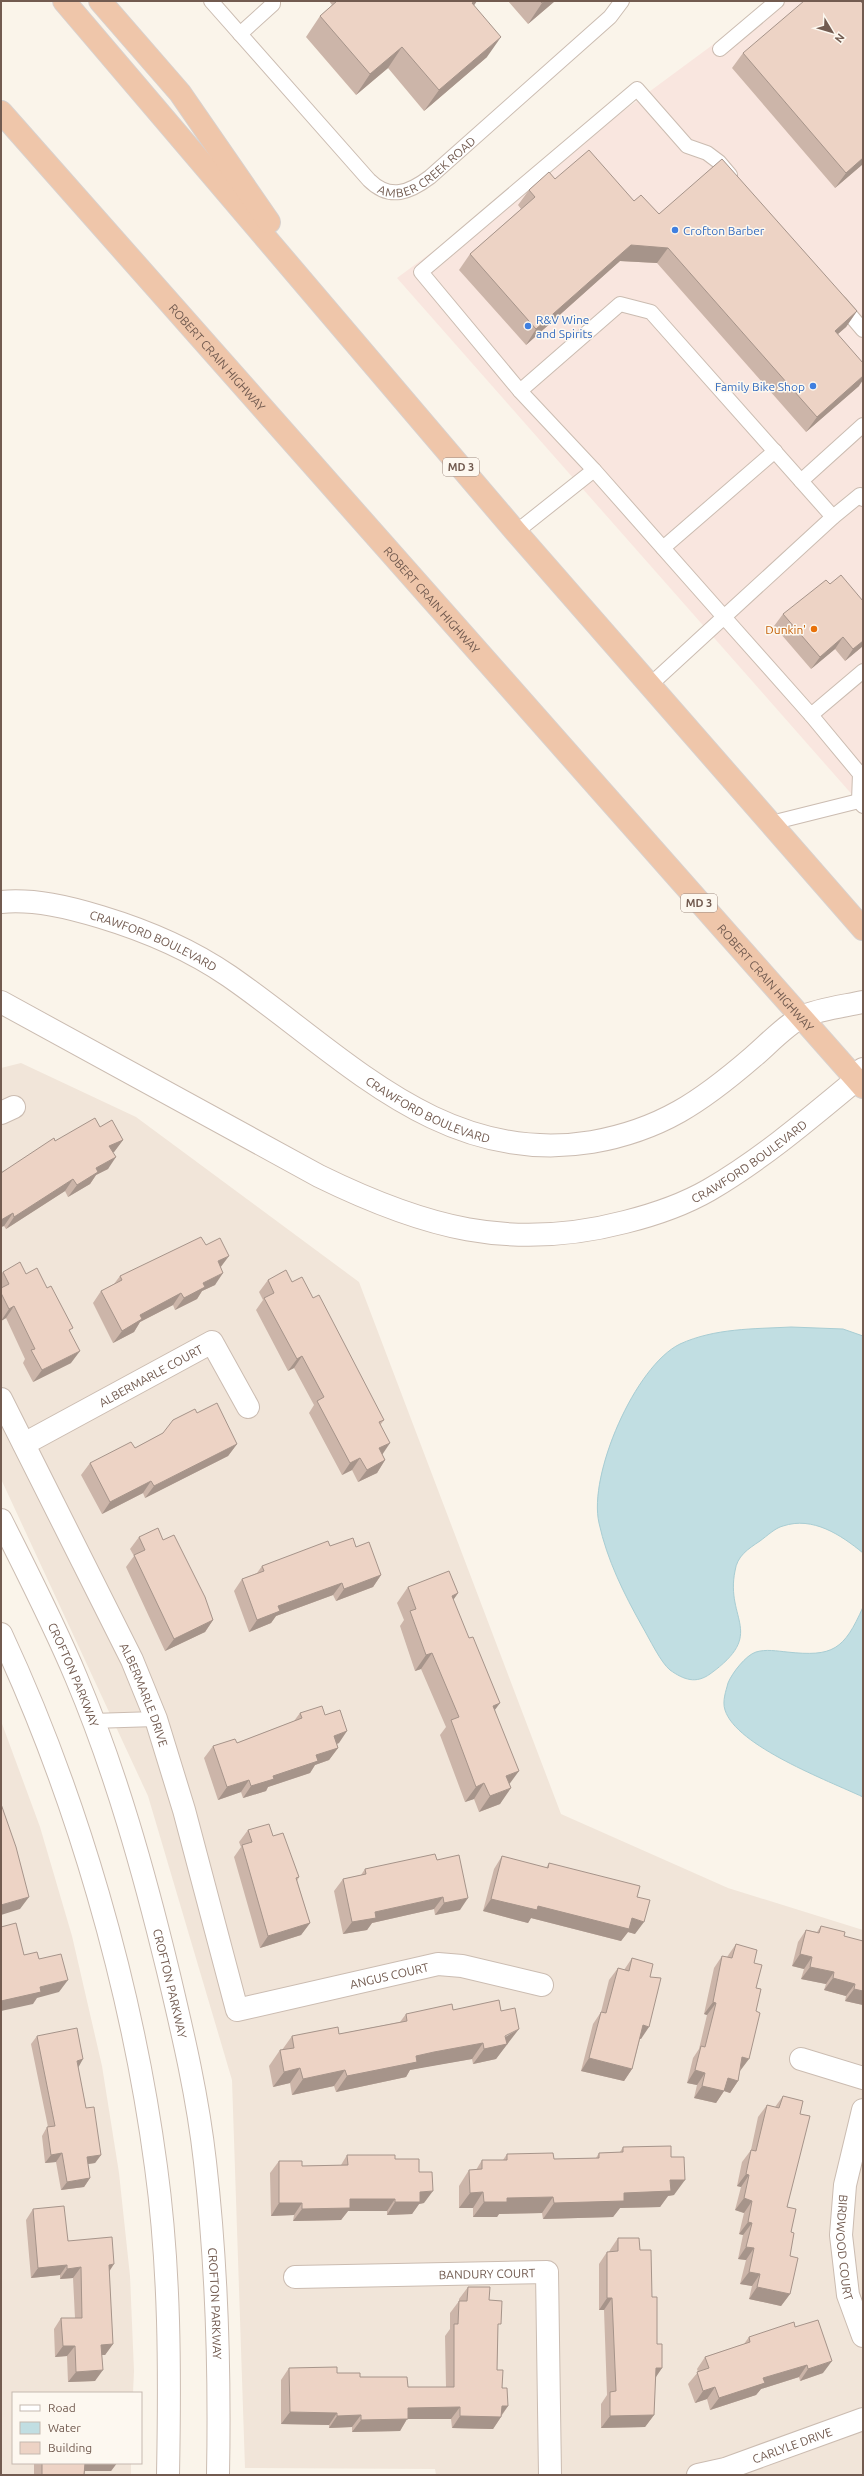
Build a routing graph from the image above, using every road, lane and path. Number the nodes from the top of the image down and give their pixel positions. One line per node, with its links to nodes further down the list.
1 (64, 1): 12 (highway, MD 3)
2 (100, 1): 12 (highway)
3 (211, 1): 7 (lane, AMBER CREEK ROAD)
4 (273, 1): 7 (lane)
5 (622, 1): 7 (lane, AMBER CREEK ROAD)
6 (777, 1): 8 (lane)
7 (240, 34)
8 (720, 49)
9 (1, 112): 36 (highway, ROBERT CRAIN HIGHWAY / MD 3)
10 (740, 186): 14 (lane)
11 (832, 294): 13 (lane)
12 (332, 315): 21 (highway, MD 3)
13 (863, 330)
14 (520, 391): 16 (lane); 17 (lane)
15 (863, 425): 18 (lane)
16 (775, 451): 18 (lane); 22 (lane)
17 (594, 470): 21 (lane); 22 (lane)
18 (801, 481): 20 (lane)
19 (863, 499): 20 (lane)
20 (833, 517): 23 (lane)
21 (516, 532): 25 (highway, MD 3)
22 (664, 548): 23 (lane)
23 (724, 617): 25 (lane); 26 (lane)
24 (863, 671): 26 (lane)
25 (650, 685): 29 (highway, MD 3)
26 (812, 715): 27 (lane)
27 (862, 773): 28 (lane)
28 (861, 803): 29 (lane)
29 (771, 823): 33 (highway, MD 3)
30 (1, 895): 31 (street)
31 (28, 900): 32 (street, CRAWFORD BOULEVARD); 36 (street, CRAWFORD BOULEVARD)
32 (1, 902)
33 (863, 929)
34 (863, 1002): 36 (street, CRAWFORD BOULEVARD)
35 (7, 1007): 37 (street, CRAWFORD BOULEVARD)
36 (801, 1017): 37 (highway, ROBERT CRAIN HIGHWAY / MD 3)
37 (861, 1079)
38 (1, 1399): 40 (street, ALBERMARLE DRIVE)
39 (248, 1407): 40 (street, ALBERMARLE COURT)
40 (24, 1444): 43 (street, ALBERMARLE DRIVE)
41 (1, 1520): 44 (street, CROFTON PARKWAY)
42 (1, 1634): 53 (street)
43 (156, 1719): 44 (lane); 46 (street, ALBERMARLE DRIVE)
44 (92, 1721): 54 (street, CROFTON PARKWAY)
45 (542, 1985): 46 (street, ANGUS COURT)
46 (236, 2010)
47 (801, 2059): 48 (street)
48 (863, 2078)
49 (863, 2110): 51 (street, BIRDWOOD COURT)
50 (295, 2277): 55 (street, BANDURY COURT)
51 (863, 2336)
52 (863, 2419): 56 (street, CARLYLE DRIVE)
53 (168, 2475)
54 (218, 2475)
55 (550, 2475)
56 (698, 2475)

